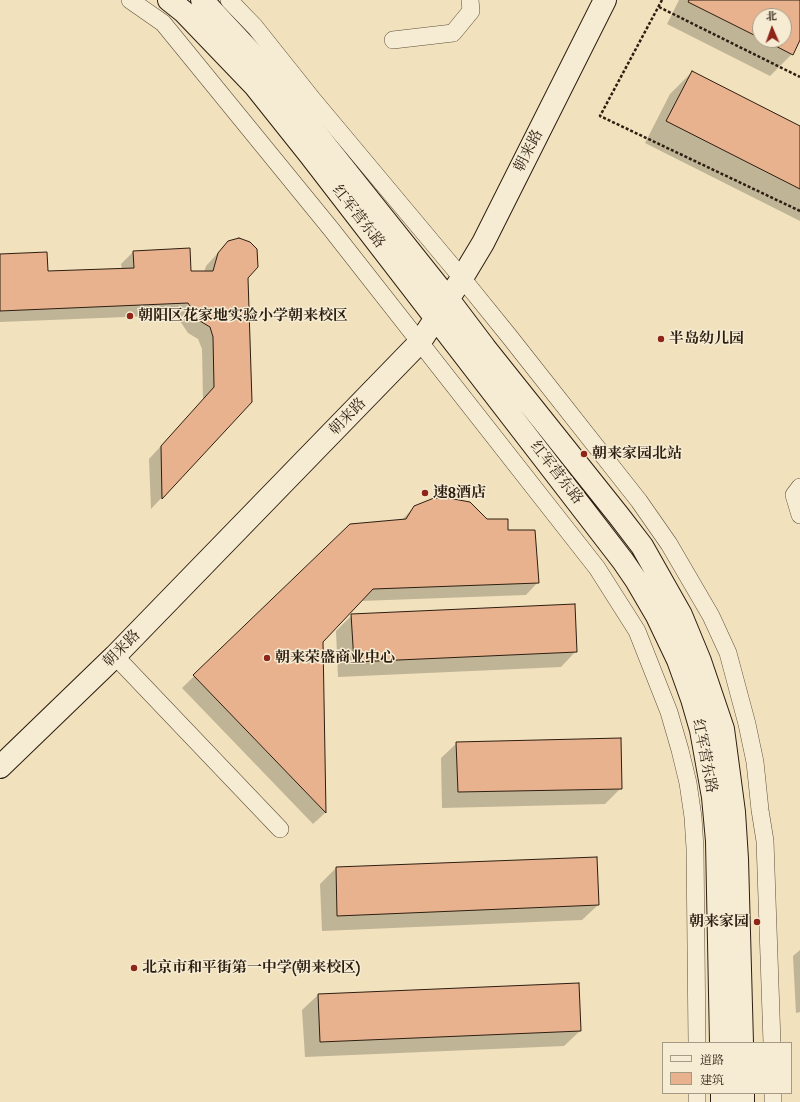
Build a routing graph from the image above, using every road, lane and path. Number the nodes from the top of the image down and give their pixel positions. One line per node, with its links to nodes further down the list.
1 (130, 0): 15 (street)
2 (169, 0): 14 (street, 红军营东路)
3 (202, 0): 13 (street, 红军营东路)
4 (229, 0): 12 (street)
5 (470, 0): 9 (street)
6 (605, 0): 12 (street, 朝来路)
7 (662, 0): 8 (path)
8 (659, 7): 10 (path); 11 (path)
9 (393, 40)
10 (800, 77)
11 (800, 212)
12 (462, 278): 13 (street, 朝来路); 24 (street)
13 (448, 299): 14 (street, 朝来路); 23 (street, 红军营东路)
14 (436, 318): 15 (street, 朝来路); 22 (street, 红军营东路)
15 (420, 342): 18 (street, 朝来路); 21 (street)
16 (800, 487): 17 (street)
17 (800, 516)
18 (115, 656): 19 (street, 朝来路); 20 (street)
19 (0, 767)
20 (280, 829)
21 (697, 1042)
22 (721, 1042)
23 (742, 1042)
24 (772, 1042)

